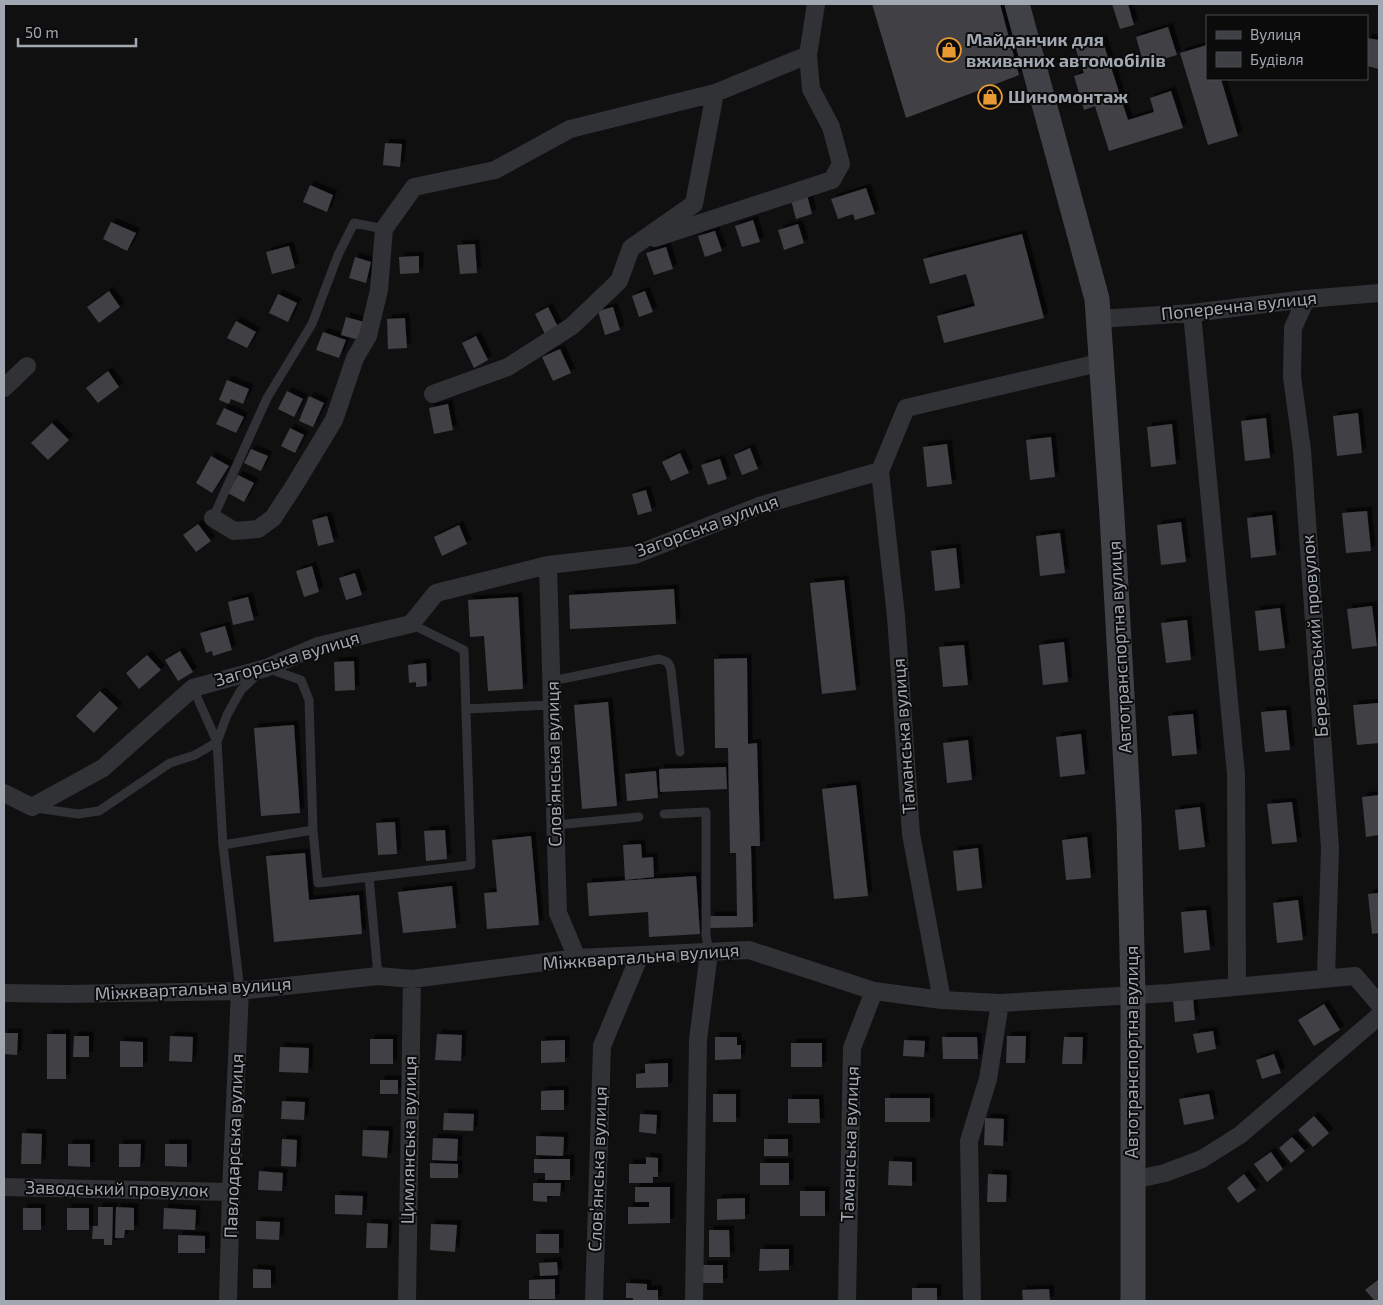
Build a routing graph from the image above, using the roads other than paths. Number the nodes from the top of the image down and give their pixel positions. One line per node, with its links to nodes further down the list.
1 (816, 4): 3 (street)
2 (1017, 4): 10 (main road, Автотранспортна вулиця)
3 (808, 55): 4 (street); 6 (street)
4 (715, 93): 5 (street); 6 (street)
5 (384, 229): 16 (lane); 16 (street)
6 (631, 248): 14 (street)
7 (1379, 293): 8 (street, Поперечна вулиця)
8 (1306, 299): 9 (street, Поперечна вулиця); 38 (street, Березовський провулок)
9 (1192, 313): 10 (street, Поперечна вулиця); 40 (street)
10 (1099, 319): 11 (main road, Автотранспортна вулиця)
11 (1103, 362): 15 (street); 44 (main road, Автотранспортна вулиця)
12 (27, 366): 13 (street)
13 (4, 388)
14 (434, 394)
15 (880, 470): 17 (street, Загорська вулиця); 45 (street, Таманська вулиця)
16 (213, 518)
17 (548, 565): 18 (street, Загорська вулиця); 20 (street, Слов’янська вулиця)
18 (412, 624): 19 (street, Загорська вулиця); 23 (lane)
19 (266, 668): 21 (street, Загорська вулиця); 24 (lane); 31 (lane)
20 (552, 681): 22 (street, Слов’янська вулиця); 25 (lane)
21 (193, 688): 24 (lane); 27 (street, Загорська вулиця)
22 (552, 705): 23 (lane); 30 (street, Слов’янська вулиця)
23 (466, 709): 33 (lane)
24 (217, 742): 27 (lane); 32 (lane)
25 (680, 752)
26 (4, 793): 27 (street)
27 (32, 807)
28 (664, 814): 34 (lane)
29 (640, 817): 30 (lane)
30 (555, 825): 36 (street, Слов’янська вулиця)
31 (313, 830): 32 (lane); 33 (lane)
32 (223, 844): 41 (lane)
33 (369, 877): 37 (lane)
34 (709, 952): 35 (street, Міжквартальна вулиця); 42 (street, Міжквартальна вулиця); 55 (street)
35 (640, 955): 36 (street, Міжквартальна вулиця); 54 (street, Слов’янська вулиця)
36 (577, 958): 39 (street, Міжквартальна вулиця)
37 (378, 976): 39 (street, Міжквартальна вулиця); 41 (street, Міжквартальна вулиця)
38 (1326, 977): 40 (street, Міжквартальна вулиця); 47 (street, Міжквартальна вулиця)
39 (412, 979): 53 (street, Цимлянська вулиця)
40 (1237, 986): 44 (street, Міжквартальна вулиця)
41 (240, 991): 43 (street, Міжквартальна вулиця); 51 (street, Павлодарська вулиця)
42 (874, 991): 45 (street, Міжквартальна вулиця); 56 (street, Таманська вулиця)
43 (4, 994)
44 (1133, 995): 46 (street, Міжквартальна вулиця); 49 (main road, Автотранспортна вулиця)
45 (942, 1000): 46 (street, Міжквартальна вулиця)
46 (1000, 1003): 57 (street)
47 (1379, 1004)
48 (1379, 1016): 49 (street)
49 (1133, 1180): 58 (main road, Автотранспортна вулиця)
50 (4, 1187): 51 (street, Заводський провулок)
51 (230, 1192): 52 (street, Павлодарська вулиця)
52 (228, 1301)
53 (407, 1301)
54 (594, 1301)
55 (694, 1301)
56 (847, 1301)
57 (972, 1301)
58 (1133, 1301)

